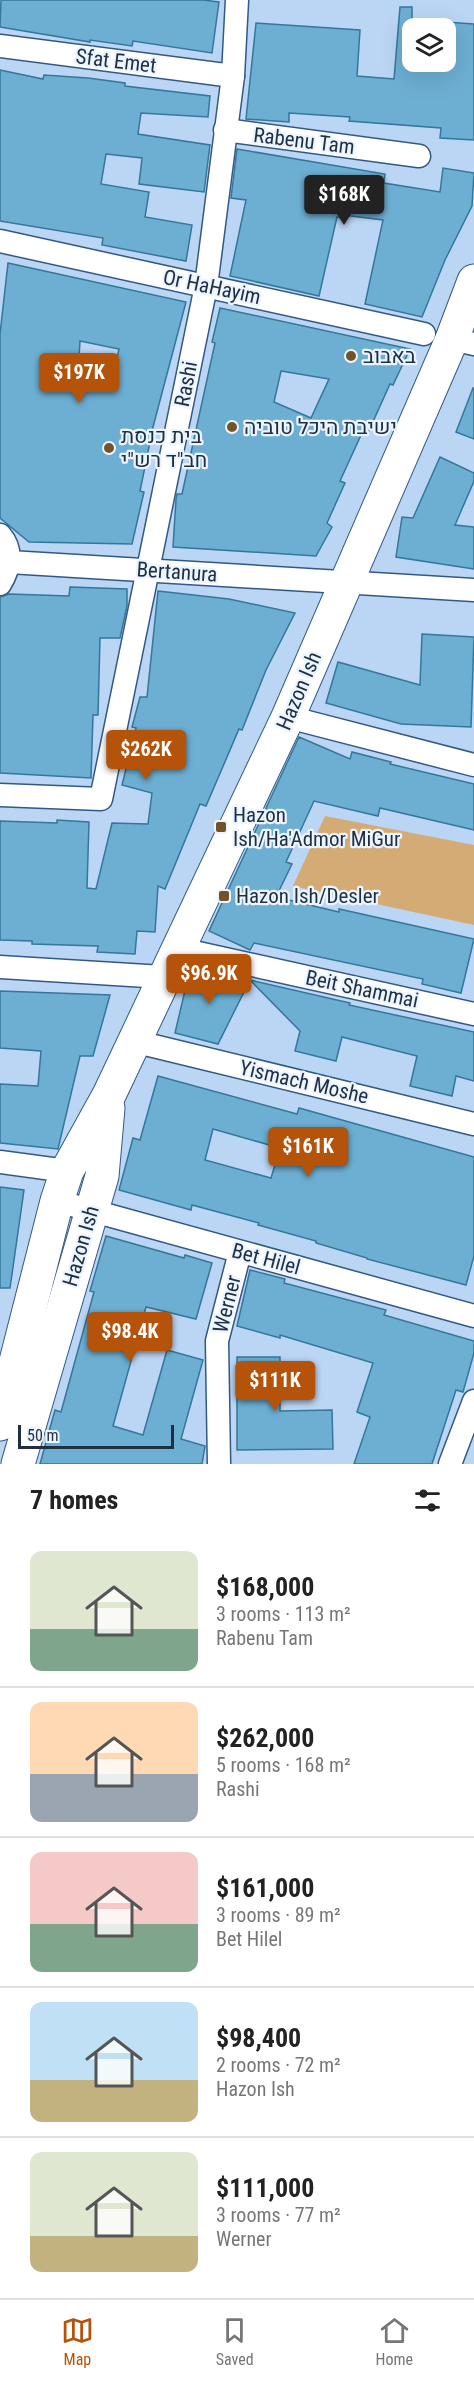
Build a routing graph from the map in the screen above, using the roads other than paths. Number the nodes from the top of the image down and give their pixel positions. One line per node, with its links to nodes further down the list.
1 (237, 0): 3 (street, Rashi)
2 (0, 46): 3 (street, Sfat Emet)
3 (233, 76): 4 (street, Rashi)
4 (225, 130): 5 (street, Rabenu Tam); 8 (street, Rashi)
5 (419, 156)
6 (0, 241): 8 (street, Or HaHayim)
7 (474, 281): 9 (street, Hazon Ish)
8 (206, 286): 9 (street, Or HaHayim); 12 (street, Rashi)
9 (450, 339): 13 (street, Hazon Ish)
10 (0, 535): 11 (street)
11 (9, 562): 12 (street, Bertanura); 14 (street)
12 (148, 571): 13 (street, Bertanura); 18 (street, Rashi)
13 (345, 583): 15 (street, Bertanura); 16 (street, Hazon Ish)
14 (0, 584)
15 (474, 590)
16 (288, 717): 17 (street); 19 (street, Hazon Ish)
17 (474, 765)
18 (0, 795)
19 (180, 949): 21 (street, Hazon Ish); 22 (street, Beit Shammai)
20 (0, 967): 21 (street)
21 (163, 977): 23 (street, Hazon Ish)
22 (474, 1014)
23 (133, 1041): 24 (street, Hazon Ish); 25 (street, Yismach Moshe)
24 (109, 1095): 27 (street, Hazon Ish); 28 (street, Hazon Ish)
25 (474, 1124)
26 (0, 1162): 27 (street, Bet Hilel)
27 (62, 1186): 28 (street, Bet Hilel); 32 (street, Hazon Ish)
28 (91, 1211): 29 (street, Bet Hilel); 33 (street, Hazon Ish)
29 (240, 1251): 30 (street, Bet Hilel); 34 (street, Werner)
30 (474, 1316)
31 (474, 1401): 35 (street)
32 (0, 1424)
33 (18, 1464)
34 (219, 1464)
35 (450, 1464)

